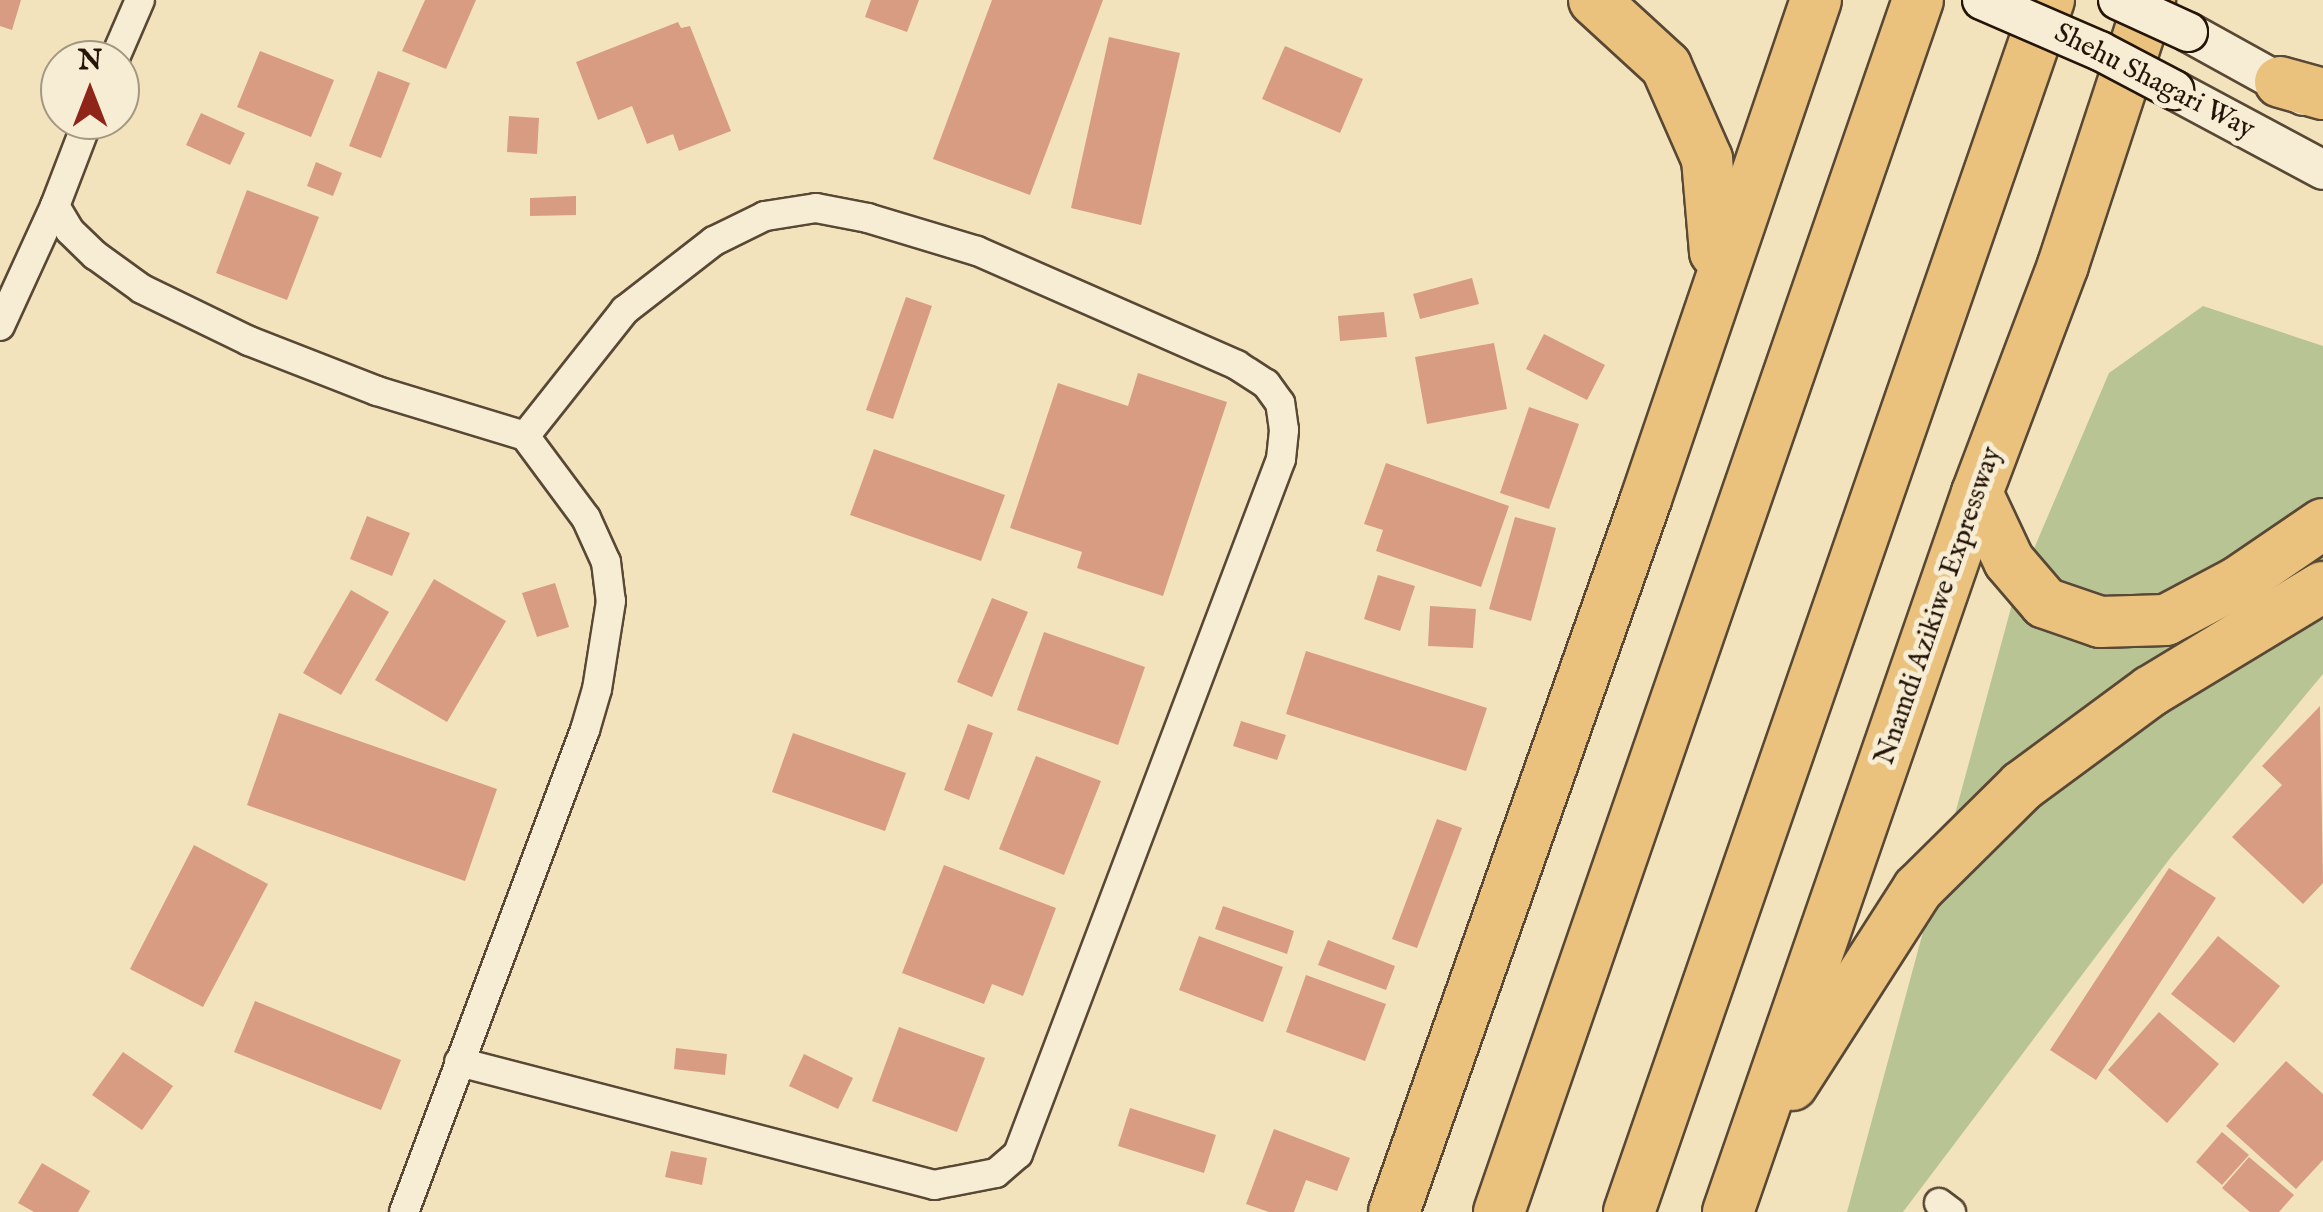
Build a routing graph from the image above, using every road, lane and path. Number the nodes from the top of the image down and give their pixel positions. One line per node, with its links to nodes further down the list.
1 (140, 0): 9 (street)
2 (1594, 0): 15 (highway)
3 (1816, 0): 15 (highway)
4 (1918, 0): 25 (highway)
5 (1982, 0): 13 (main road, Shehu Shagari Way, bridge)
6 (2050, 0): 26 (highway)
7 (2118, 0): 10 (main road, Shehu Shagari Way, bridge)
8 (2150, 0): 18 (highway, Nnamdi Azikiwe Expressway)
9 (123, 40)
10 (2302, 88): 11 (main road, Shehu Shagari Way)
11 (2323, 108)
12 (80, 140): 14 (street)
13 (2323, 170)
14 (54, 206): 16 (street); 17 (street)
15 (1724, 263): 24 (highway)
16 (0, 326)
17 (524, 436): 21 (street); 21 (street)
18 (1977, 493): 19 (highway); 22 (highway, Nnamdi Azikiwe Expressway)
19 (2323, 524)
20 (2323, 587): 22 (highway)
21 (459, 1062): 23 (street)
22 (1748, 1152): 27 (highway, Nnamdi Azikiwe Expressway)
23 (404, 1212)
24 (1394, 1212)
25 (1499, 1212)
26 (1629, 1212)
27 (1728, 1212)

